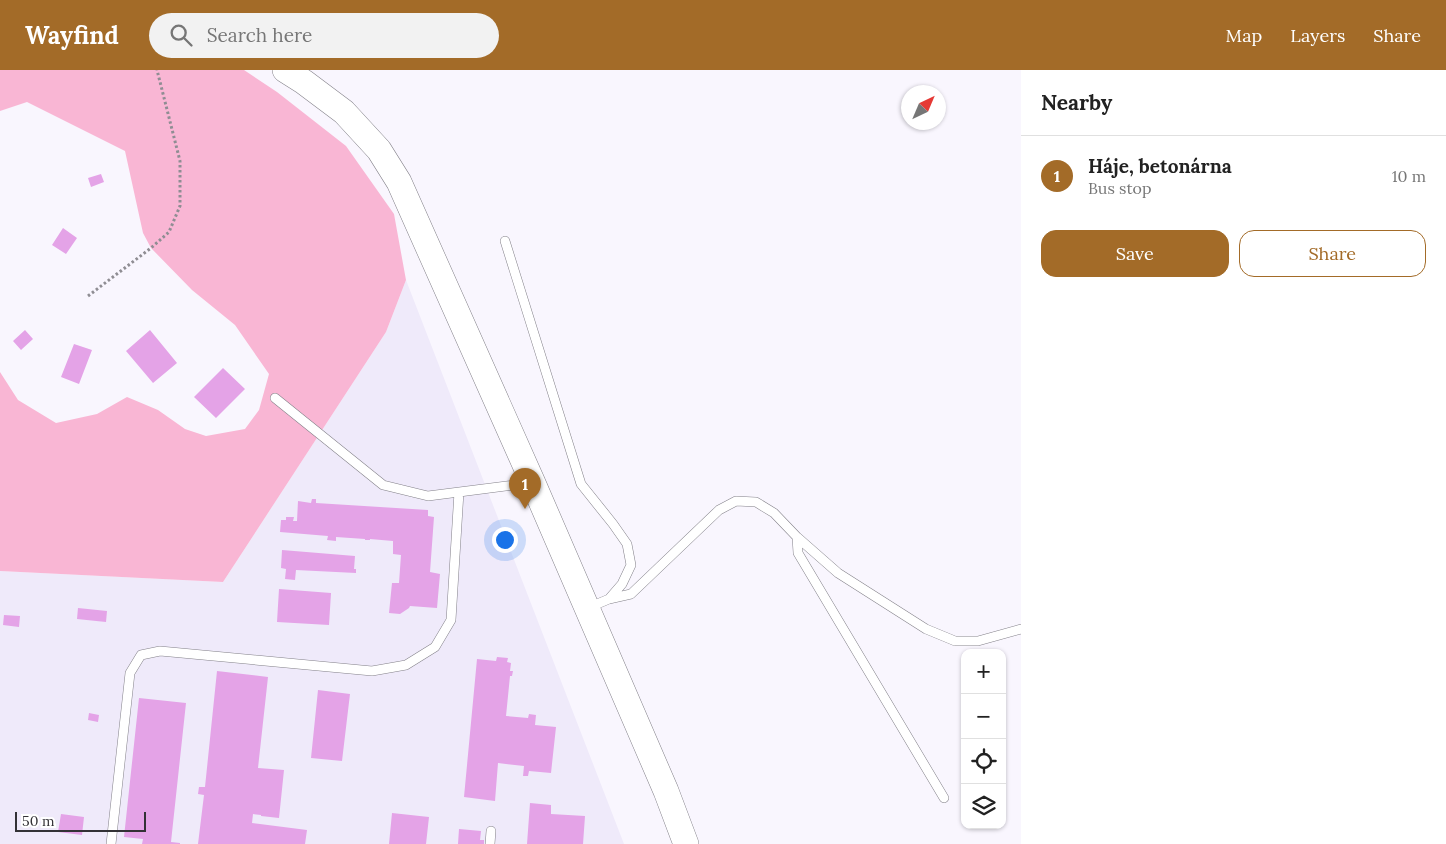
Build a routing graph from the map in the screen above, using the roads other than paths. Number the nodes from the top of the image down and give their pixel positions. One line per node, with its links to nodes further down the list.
1 (285, 70): 4 (main road)
2 (505, 241): 7 (lane)
3 (275, 398): 5 (lane)
4 (533, 482): 5 (lane); 7 (main road)
5 (459, 492): 11 (lane)
6 (797, 537): 7 (lane); 8 (lane); 9 (lane)
7 (598, 604): 13 (main road)
8 (1021, 629)
9 (944, 798)
10 (492, 831): 12 (lane)
11 (111, 844)
12 (490, 844)
13 (686, 844)

